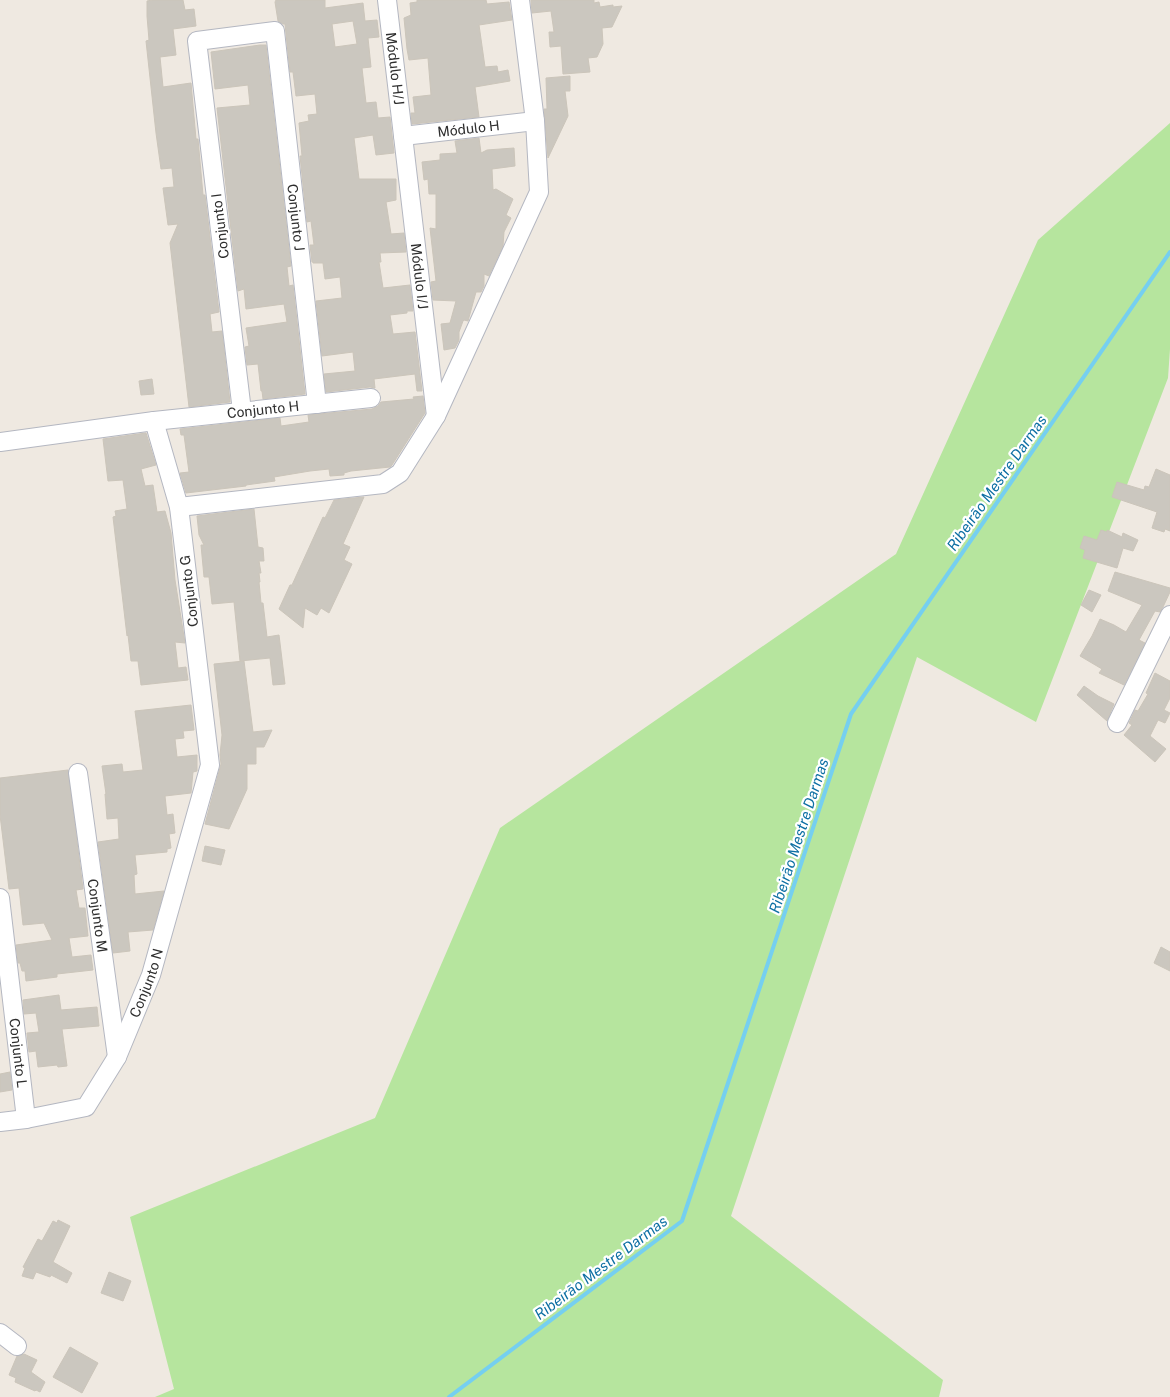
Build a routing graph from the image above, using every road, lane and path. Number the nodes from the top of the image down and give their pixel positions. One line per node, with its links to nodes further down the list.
1 (387, 0): 5 (street, Módulo H/J)
2 (520, 0): 4 (street)
3 (275, 31): 7 (street, Conjunto J); 8 (street, Conjunto I)
4 (534, 121): 5 (street, Módulo H); 9 (street)
5 (403, 136): 9 (street, Módulo I/J)
6 (372, 398): 7 (street, Conjunto H)
7 (317, 404): 8 (street, Conjunto H)
8 (242, 411): 10 (street, Conjunto H)
9 (436, 416): 12 (street)
10 (154, 421): 11 (street, Conjunto H); 12 (street, Conjunto G)
11 (0, 442)
12 (179, 507): 15 (street, Conjunto G)
13 (1170, 615): 14 (street)
14 (1117, 723)
15 (210, 765): 18 (street, Conjunto N)
16 (78, 773): 18 (street, Conjunto M)
17 (0, 898): 19 (street, Conjunto L)
18 (117, 1057): 19 (street, Conjunto N)
19 (26, 1119): 20 (street, Conjunto N)
20 (0, 1122)
21 (0, 1333): 22 (street)
22 (17, 1346)

